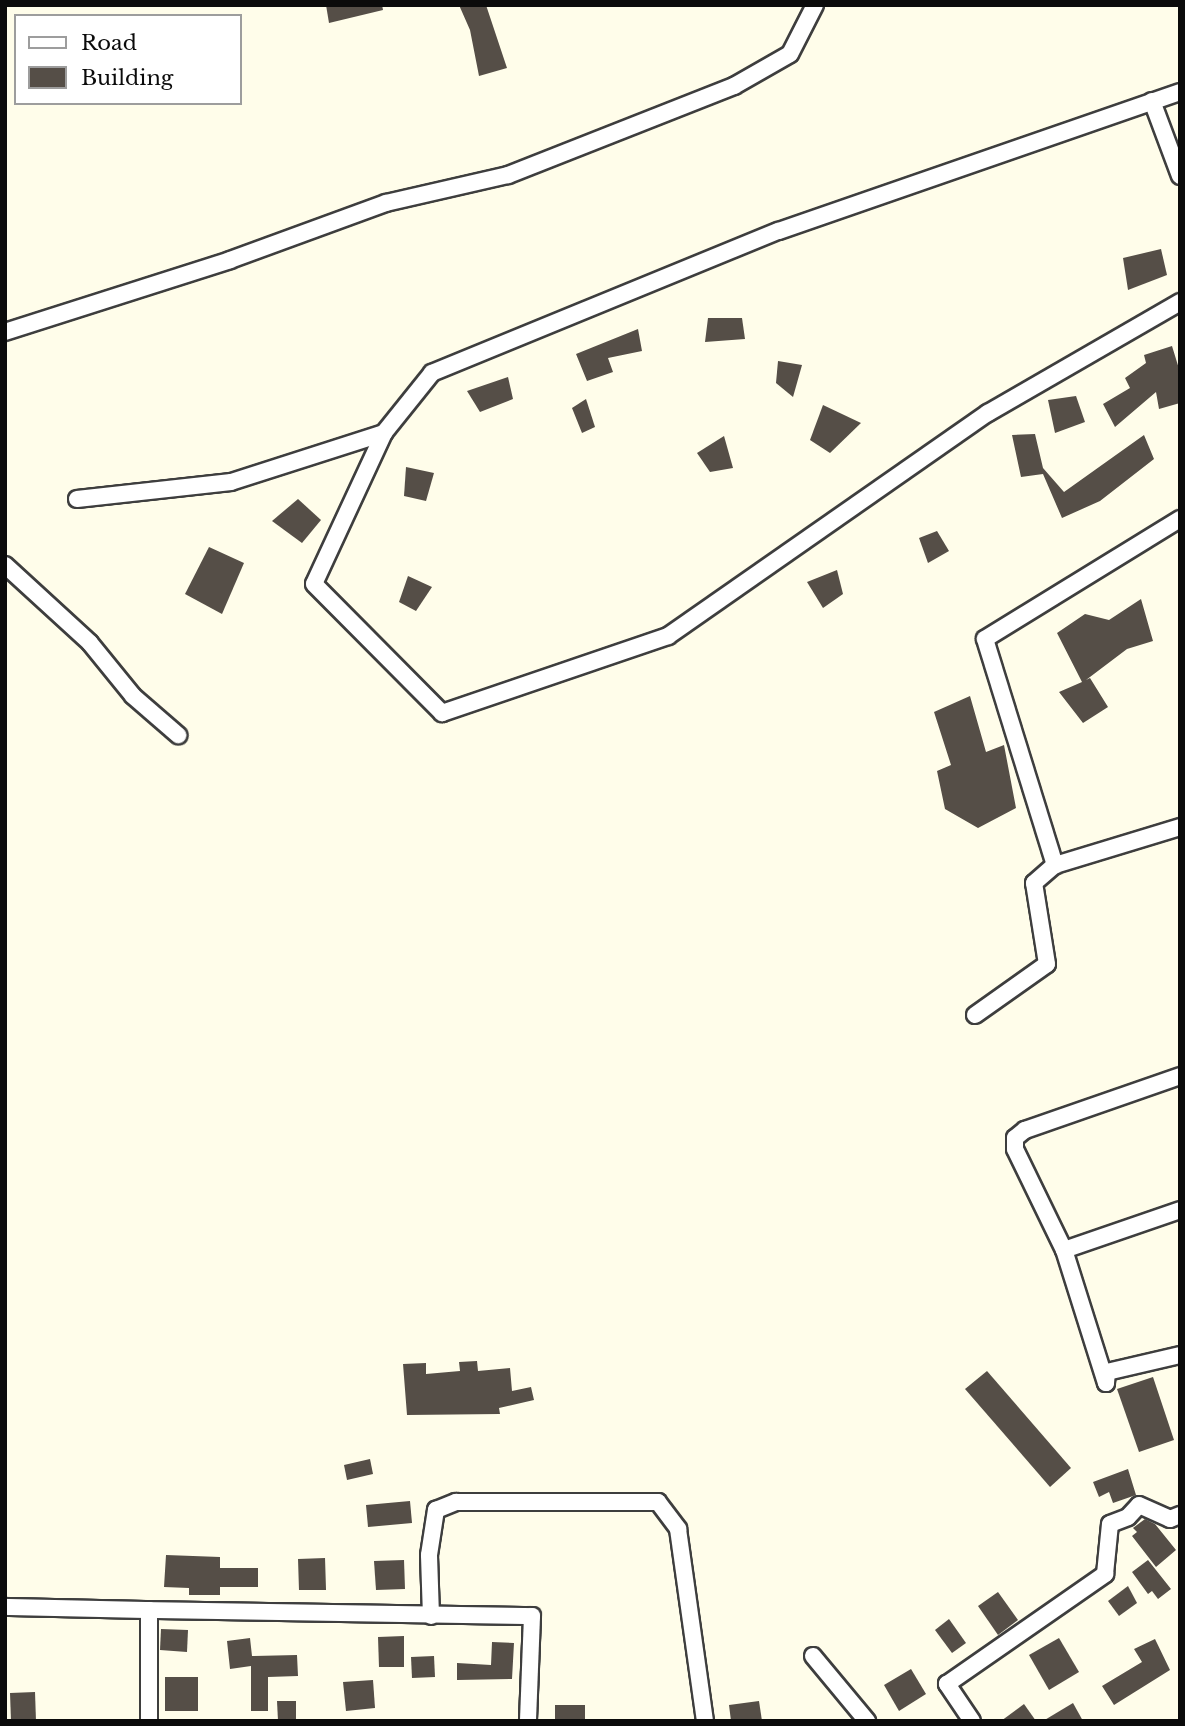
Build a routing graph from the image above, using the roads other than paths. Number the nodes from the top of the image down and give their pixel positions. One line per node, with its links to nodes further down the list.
1 (815, 5): 6 (street)
2 (1180, 92): 3 (street)
3 (1152, 101): 4 (street); 7 (street)
4 (1180, 176)
5 (1180, 302): 7 (street)
6 (5, 332)
7 (384, 433): 8 (street)
8 (76, 499)
9 (1180, 519): 13 (street)
10 (5, 565): 11 (street)
11 (178, 735)
12 (1180, 827): 13 (street)
13 (1055, 865): 14 (street)
14 (975, 1015)
15 (1180, 1076): 17 (street)
16 (1180, 1210): 17 (street)
17 (1064, 1250): 18 (street)
18 (1180, 1355)
19 (1180, 1515): 28 (street)
20 (5, 1606): 21 (street)
21 (149, 1610): 22 (street); 24 (street)
22 (431, 1616): 25 (street); 26 (street)
23 (813, 1657): 27 (street)
24 (149, 1721)
25 (528, 1721)
26 (705, 1721)
27 (867, 1721)
28 (972, 1721)

